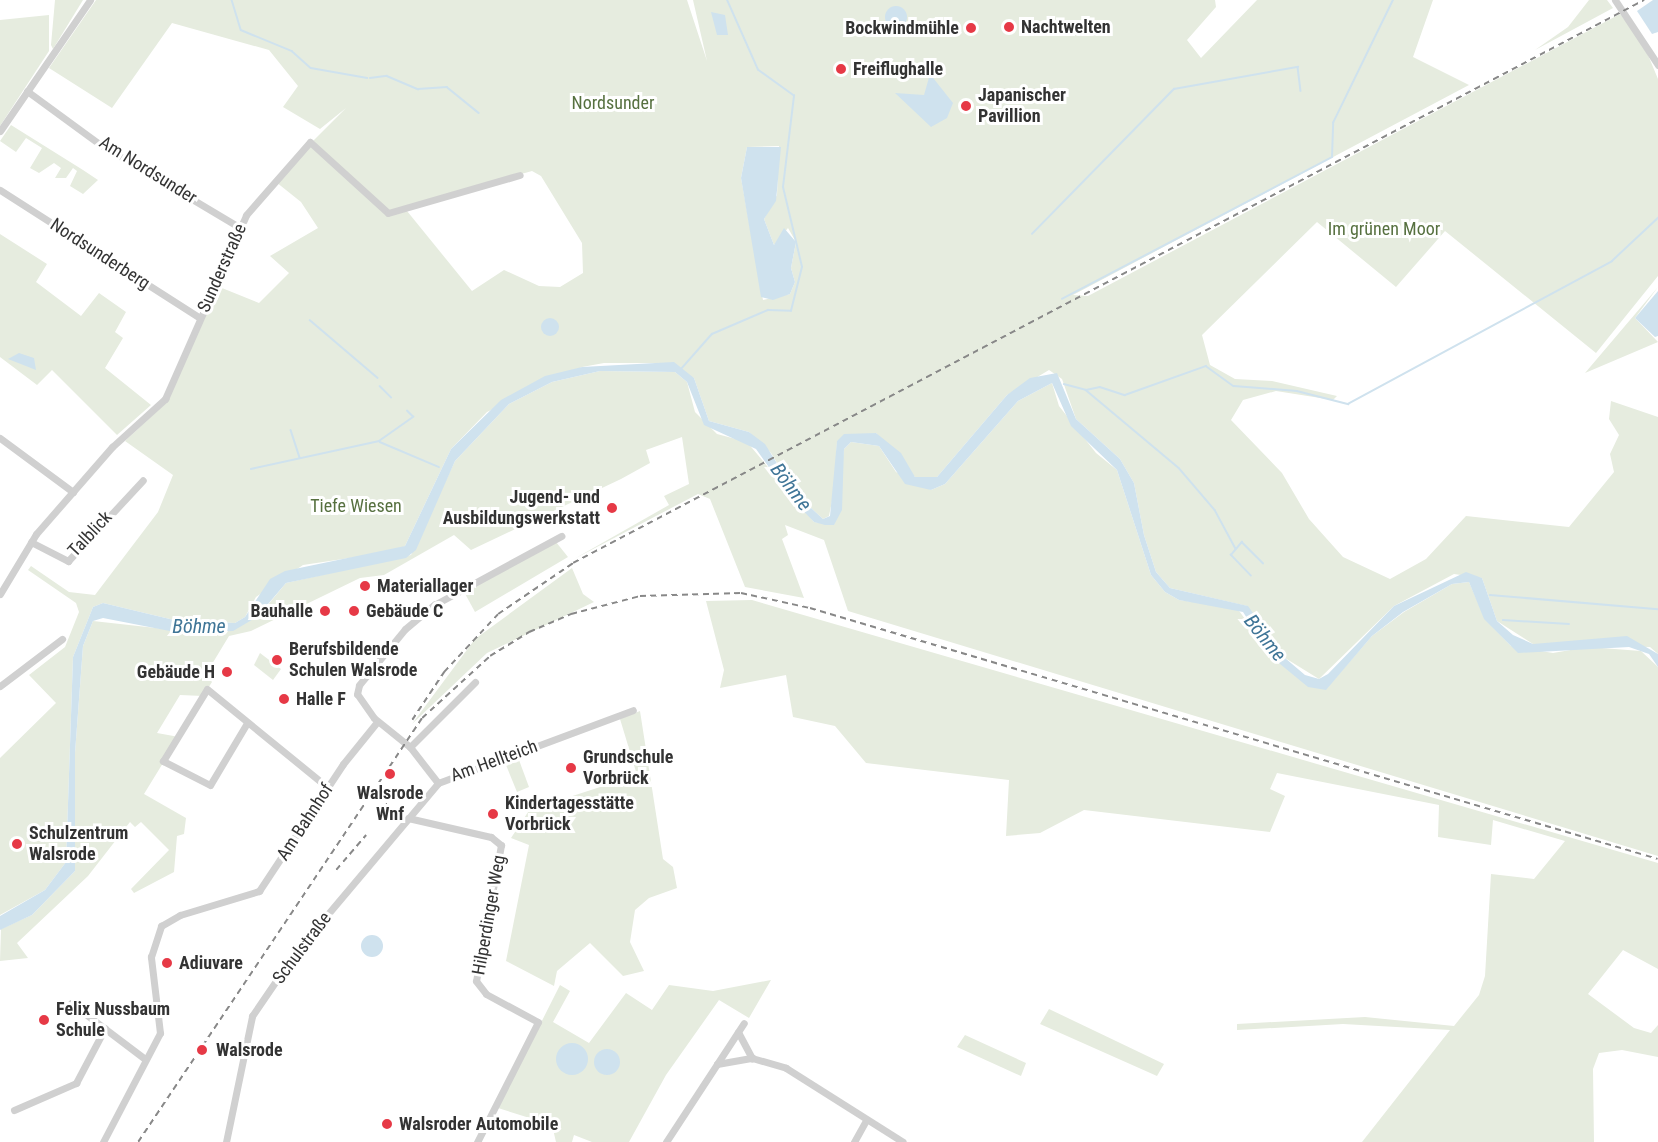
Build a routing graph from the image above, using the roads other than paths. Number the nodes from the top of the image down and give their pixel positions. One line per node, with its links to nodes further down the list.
1 (90, 0): 4 (street)
2 (1614, 0): 3 (street)
3 (1658, 65)
4 (27, 92): 5 (street); 8 (street, Am Nordsunder)
5 (0, 131)
6 (520, 175): 8 (street, Sunderstraße)
7 (0, 190): 9 (street, Nordsunderberg)
8 (239, 227): 9 (street, Sunderstraße)
9 (200, 318): 12 (street, Sunderstraße)
10 (0, 438): 12 (street)
11 (143, 480): 14 (street, Talblick)
12 (73, 492): 14 (street, Sunderstraße)
13 (561, 536): 20 (street)
14 (31, 542): 15 (street, Sunderstraße)
15 (0, 594)
16 (62, 639): 18 (street)
17 (475, 682): 22 (street)
18 (0, 686)
19 (633, 710): 23 (street, Am Hellteich)
20 (377, 722): 22 (street, Am Hellteich); 24 (street, Am Bahnhof)
21 (247, 723): 21 (street); 24 (street)
22 (410, 747): 23 (street, Am Hellteich)
23 (438, 783): 25 (street, Schulstraße)
24 (327, 787): 31 (street, Am Bahnhof)
25 (408, 818): 37 (street, Schulstraße); 38 (street, Hilperdinger Weg)
26 (71, 1003): 28 (street)
27 (744, 1023): 29 (street)
28 (105, 1028): 31 (street); 33 (street)
29 (738, 1032): 30 (street); 32 (street)
30 (752, 1058): 32 (street); 34 (street)
31 (145, 1059): 36 (street, Am Bahnhof)
32 (717, 1064): 35 (street)
33 (14, 1110)
34 (866, 1120): 39 (street); 40 (street)
35 (668, 1141)
36 (103, 1142)
37 (226, 1142)
38 (477, 1142)
39 (854, 1142)
40 (903, 1142)

